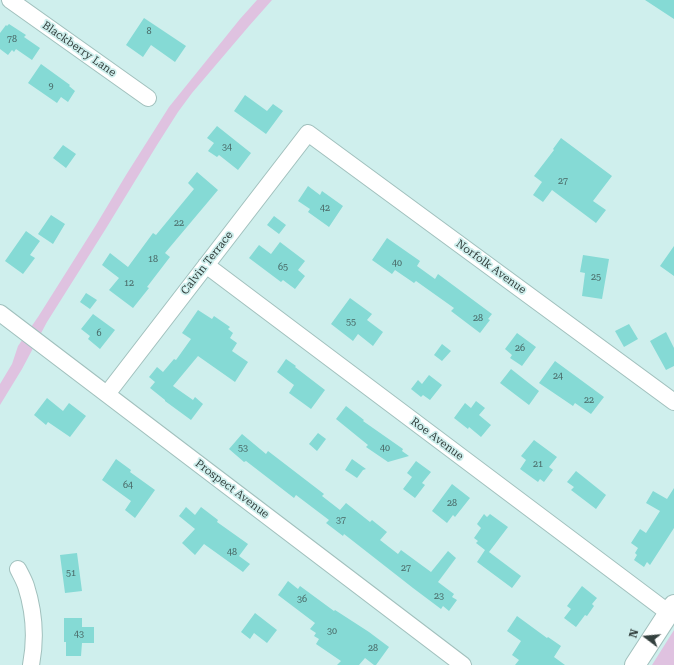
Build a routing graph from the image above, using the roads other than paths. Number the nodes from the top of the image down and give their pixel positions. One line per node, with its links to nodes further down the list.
1 (10, 0): 2 (street, Blackberry Lane)
2 (148, 98)
3 (308, 133): 4 (street, Calvin Terrace); 7 (street, Norfolk Avenue)
4 (206, 265): 6 (street, Calvin Terrace); 9 (street, Roe Avenue)
5 (0, 313): 6 (street, Prospect Avenue)
6 (106, 394): 11 (street, Prospect Avenue)
7 (674, 402)
8 (18, 569): 10 (street)
9 (671, 609): 12 (main road)
10 (31, 665)
11 (463, 665)
12 (635, 665)

